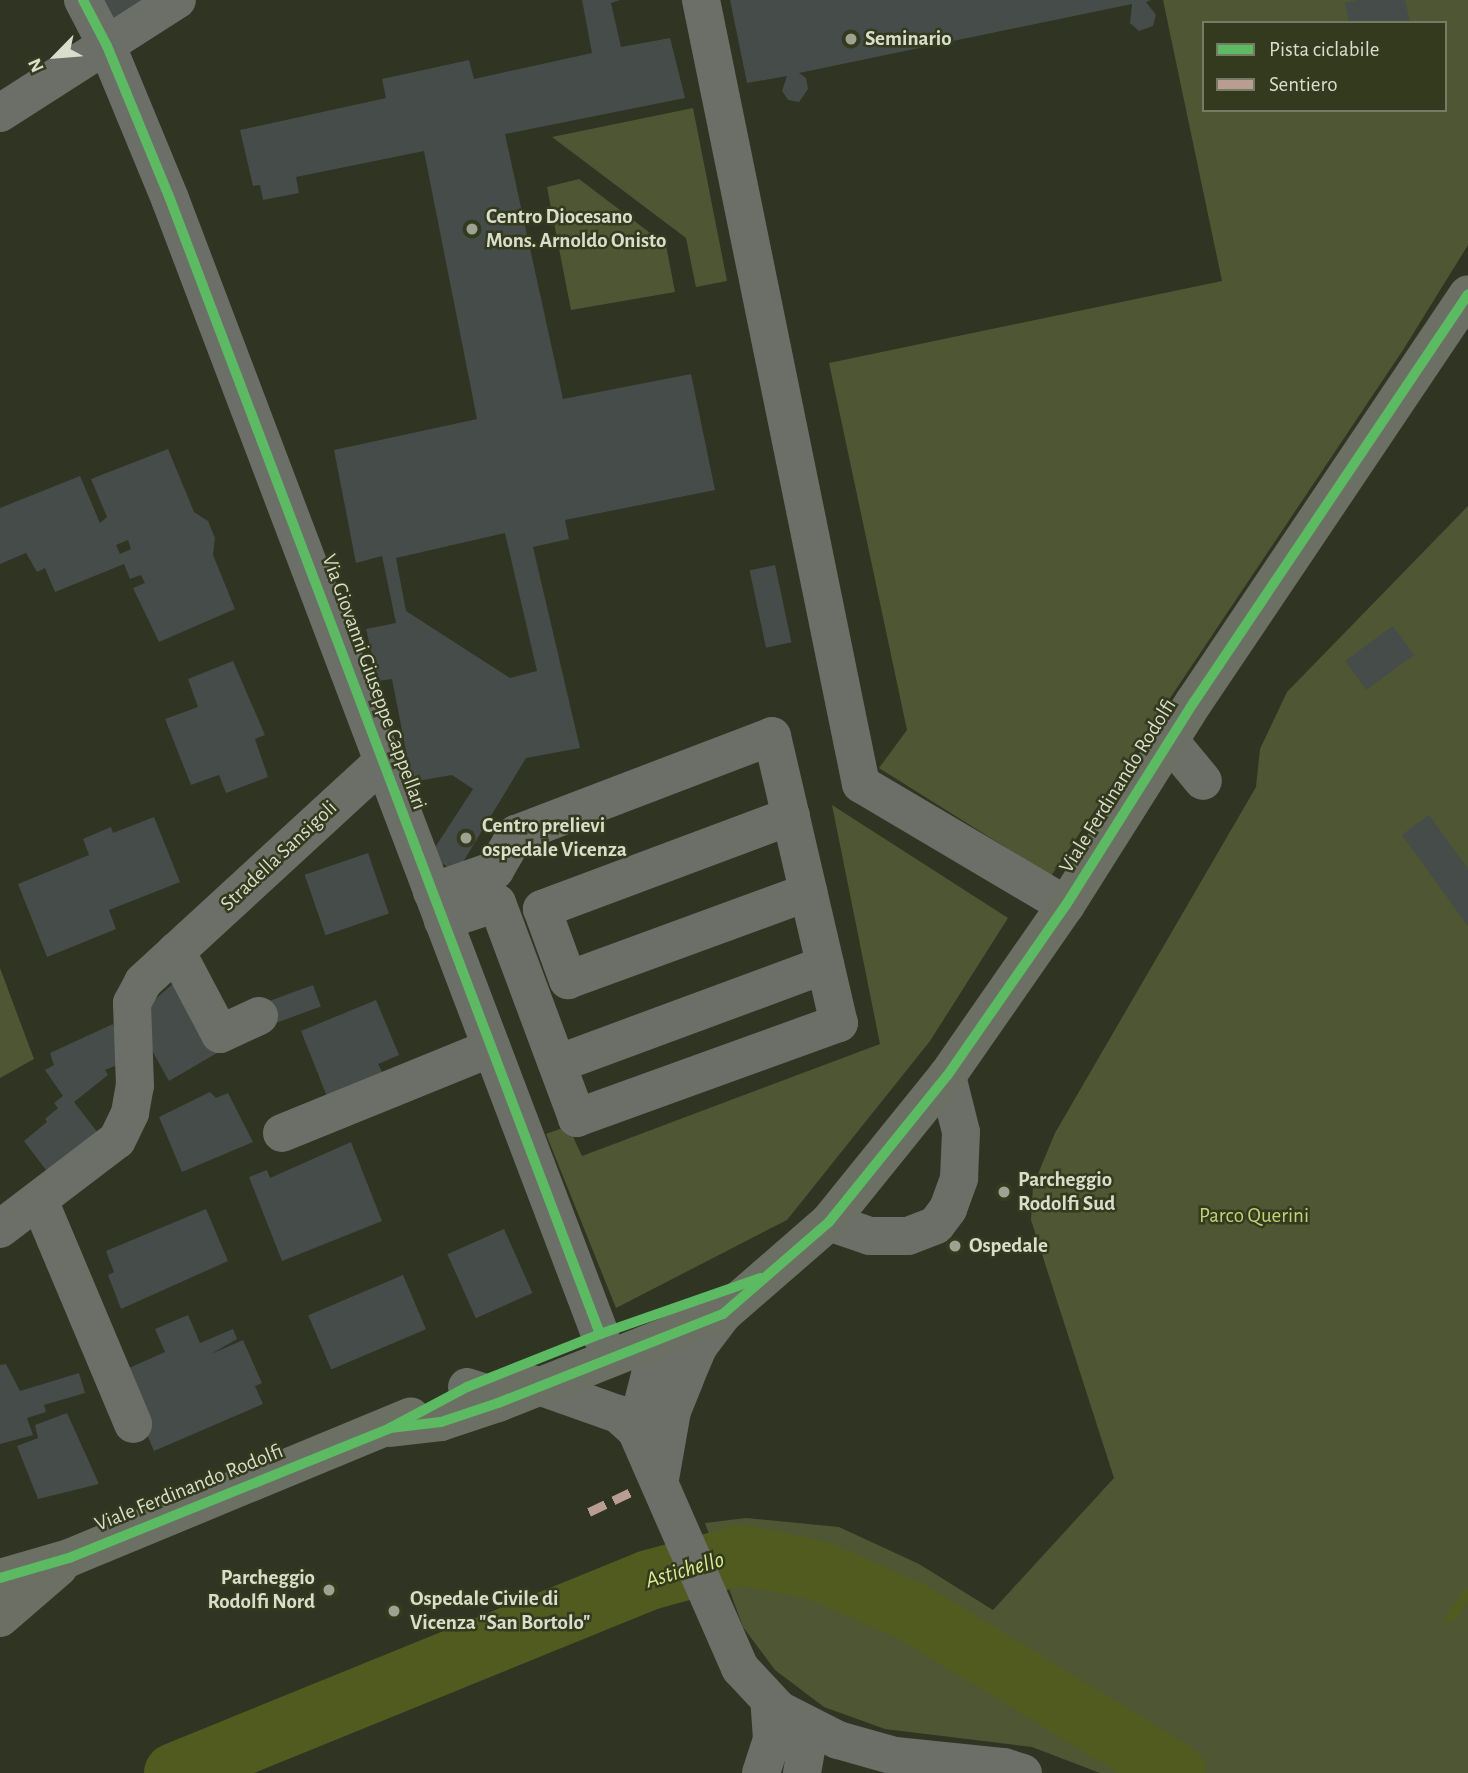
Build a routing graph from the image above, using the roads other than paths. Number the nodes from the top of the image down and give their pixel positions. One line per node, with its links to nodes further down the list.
1 (83, 0): 4 (street, Via Giovanni Giuseppe Cappellari)
2 (177, 0): 4 (street)
3 (701, 0): 12 (street)
4 (107, 46): 5 (street); 8 (street, Via Giovanni Giuseppe Cappellari)
5 (0, 113)
6 (1468, 293): 7 (main road, Viale Ferdinando Rodolfi)
7 (1169, 740): 9 (street); 12 (main road, Viale Ferdinando Rodolfi)
8 (382, 762): 13 (street, Via Giovanni Giuseppe Cappellari); 14 (street, Stradella Sansigoli)
9 (1203, 781)
10 (791, 816): 11 (street); 11 (street); 13 (street)
11 (808, 892): 15 (street)
12 (1066, 905): 19 (main road, Viale Ferdinando Rodolfi)
13 (438, 906): 17 (street, Via Giovanni Giuseppe Cappellari); 18 (street)
14 (176, 951): 16 (street); 21 (street, Stradella Sansigoli)
15 (825, 965): 18 (street); 18 (street)
16 (259, 1016)
17 (491, 1048): 20 (street); 25 (street, Via Giovanni Giuseppe Cappellari)
18 (557, 1064)
19 (947, 1076): 22 (main road, Viale Ferdinando Rodolfi); 22 (street)
20 (282, 1133)
21 (39, 1200): 23 (street, Stradella Sansigoli); 29 (street)
22 (829, 1222): 24 (main road, Viale Ferdinando Rodolfi)
23 (0, 1229)
24 (720, 1303): 25 (main road, Viale Ferdinando Rodolfi); 26 (street); 31 (street)
25 (600, 1334): 28 (main road, Viale Ferdinando Rodolfi)
26 (671, 1336): 27 (main road, Viale Ferdinando Rodolfi); 30 (street)
27 (537, 1386): 28 (main road, Viale Ferdinando Rodolfi); 30 (street)
28 (483, 1395): 31 (street); 32 (main road, Viale Ferdinando Rodolfi)
29 (132, 1424)
30 (636, 1430): 31 (street)
31 (660, 1479): 35 (street)
32 (69, 1558): 33 (main road, Viale Ferdinando Rodolfi); 34 (main road, Viale Ferdinando Rodolfi)
33 (0, 1578)
34 (0, 1618)
35 (769, 1700): 36 (street); 38 (street)
36 (810, 1727): 37 (street); 39 (street)
37 (938, 1766): 40 (street)
38 (761, 1773)
39 (802, 1773)
40 (1023, 1773)

